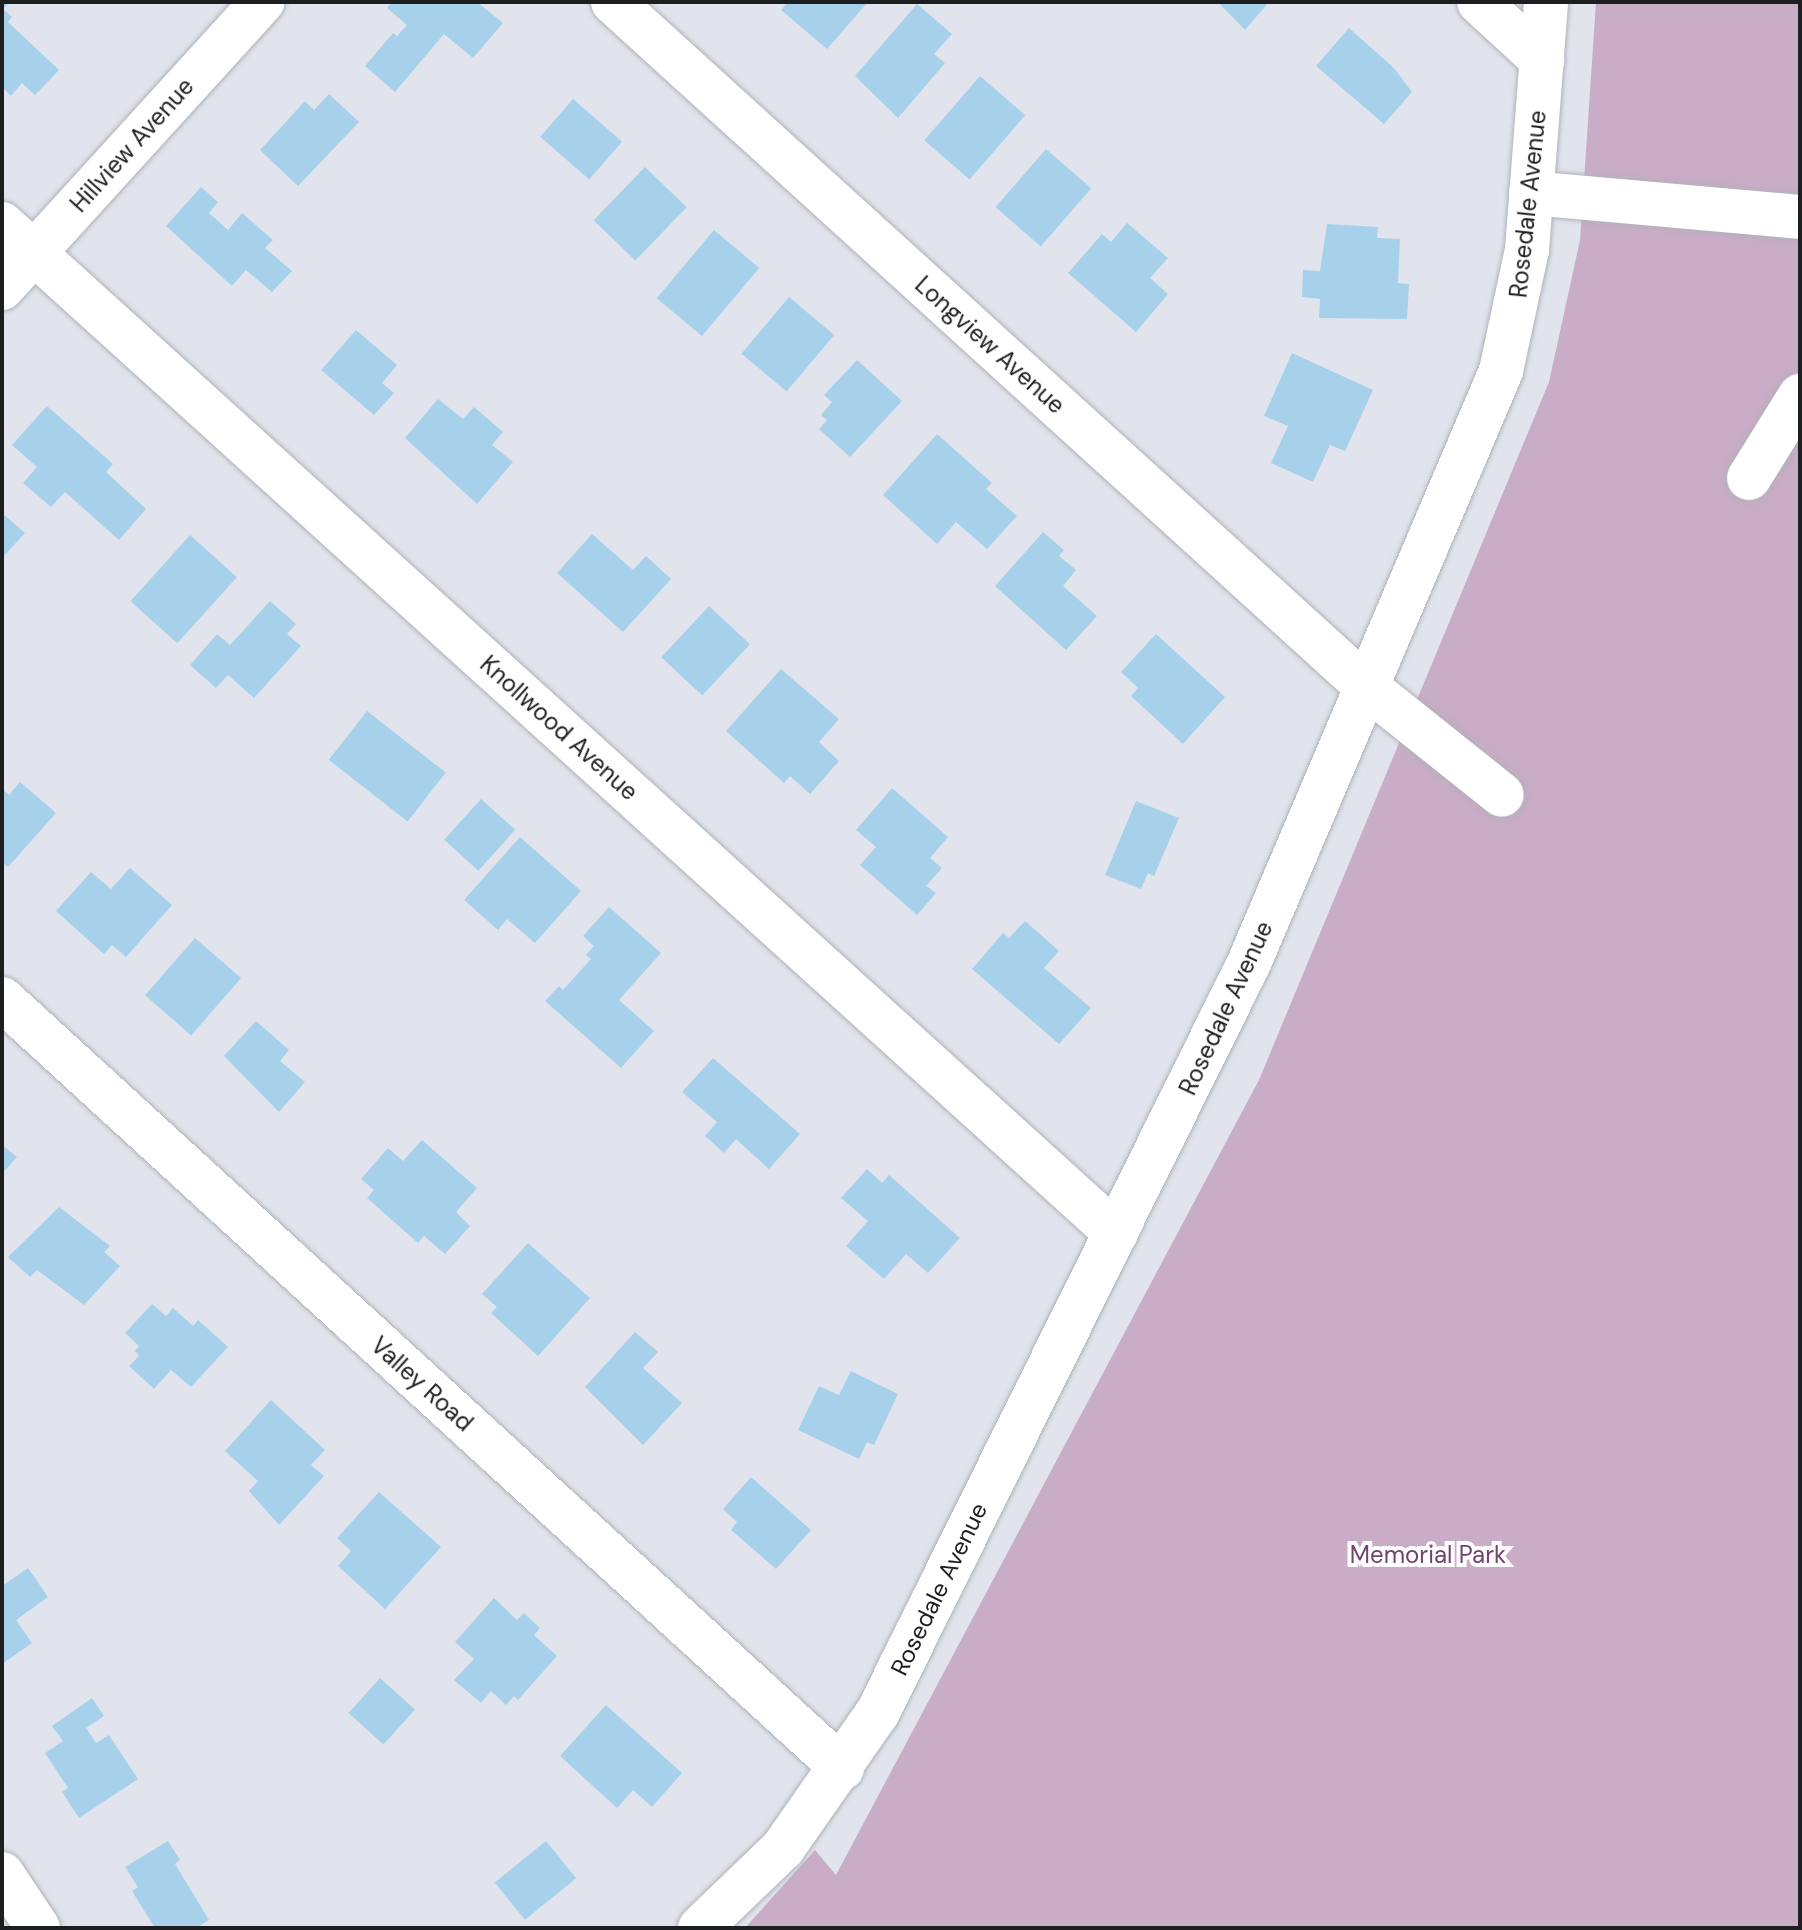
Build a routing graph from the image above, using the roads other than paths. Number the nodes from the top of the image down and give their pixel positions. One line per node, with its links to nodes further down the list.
1 (262, 2): 9 (street, Hillview Avenue)
2 (613, 2): 13 (street, Longview Avenue)
3 (1479, 2): 5 (street)
4 (1546, 2): 5 (street, Rosedale Avenue)
5 (1542, 60): 6 (street, Rosedale Avenue)
6 (1531, 193): 7 (street); 13 (street, Rosedale Avenue)
7 (1800, 217)
8 (2, 224): 9 (street, Knollwood Avenue)
9 (34, 253): 10 (street, Hillview Avenue); 16 (street, Knollwood Avenue)
10 (2, 288)
11 (1800, 396): 12 (street)
12 (1749, 478)
13 (1368, 688): 14 (street, Longview Avenue); 16 (street, Rosedale Avenue)
14 (1502, 795)
15 (2, 999): 17 (street, Valley Road)
16 (1116, 1233): 17 (street, Rosedale Avenue)
17 (842, 1768): 20 (street, Rosedale Avenue)
18 (2, 1874): 19 (street)
19 (38, 1928)
20 (700, 1928)

